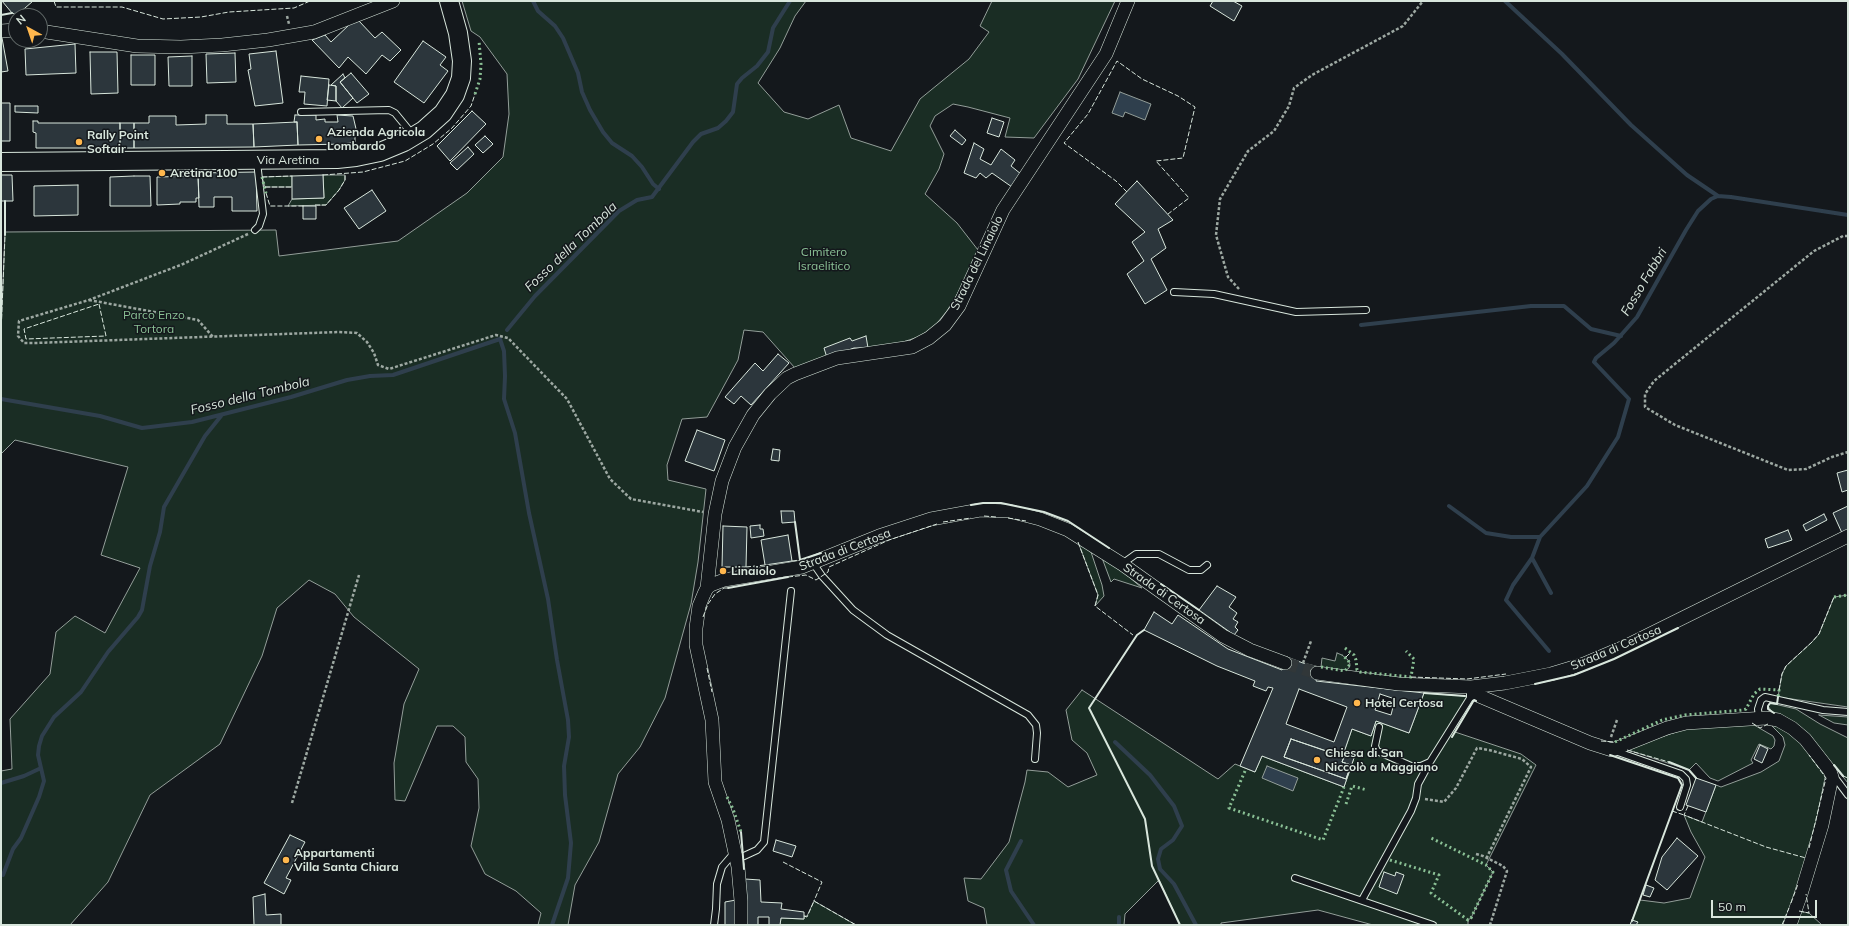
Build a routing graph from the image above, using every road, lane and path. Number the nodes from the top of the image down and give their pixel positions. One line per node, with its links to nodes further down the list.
1 (393, 1): 5 (street)
2 (449, 1): 7 (main road, Via Aretina)
3 (1128, 1): 18 (street, Strada del Linaiolo)
4 (1423, 1): 14 (path)
5 (48, 32)
6 (301, 112): 7 (lane)
7 (415, 136): 8 (main road, Via Aretina)
8 (257, 160): 9 (main road, Via Aretina); 10 (lane)
9 (1, 162)
10 (255, 230): 13 (path)
11 (1848, 236): 17 (path)
12 (1174, 292): 14 (lane)
13 (89, 300): 16 (path); 16 (path)
14 (1250, 301): 15 (lane)
15 (1366, 310)
16 (212, 337): 18 (path)
17 (1848, 452)
18 (715, 514): 24 (street, Strada del Linaiolo)
19 (1848, 536): 30 (street, Strada di Certosa)
20 (813, 563): 21 (street, Strada di Certosa); 24 (street, Strada di Certosa); 35 (lane)
21 (1122, 564): 22 (lane); 27 (street, Strada di Certosa)
22 (1207, 565)
23 (359, 575): 40 (path)
24 (707, 588): 43 (street)
25 (791, 591): 43 (lane)
26 (1311, 641): 28 (path)
27 (1285, 663)
28 (1303, 663)
29 (1317, 673): 30 (street, Strada di Certosa)
30 (1471, 687): 34 (street); 36 (lane)
31 (1848, 712): 32 (lane)
32 (1758, 718): 34 (street); 37 (street)
33 (1379, 727): 36 (lane)
34 (1612, 750): 41 (lane)
35 (1035, 759)
36 (1430, 762): 39 (lane)
37 (1832, 774): 38 (lane); 51 (street)
38 (1848, 795)
39 (1416, 798): 44 (path); 46 (lane)
40 (292, 803)
41 (1680, 807)
42 (1476, 854): 44 (path)
43 (736, 855): 47 (lane); 48 (street)
44 (1487, 857): 50 (path)
45 (1295, 878): 46 (lane)
46 (1362, 900): 49 (lane)
47 (714, 925)
48 (741, 925)
49 (1433, 925)
50 (1490, 925)
51 (1790, 925)

